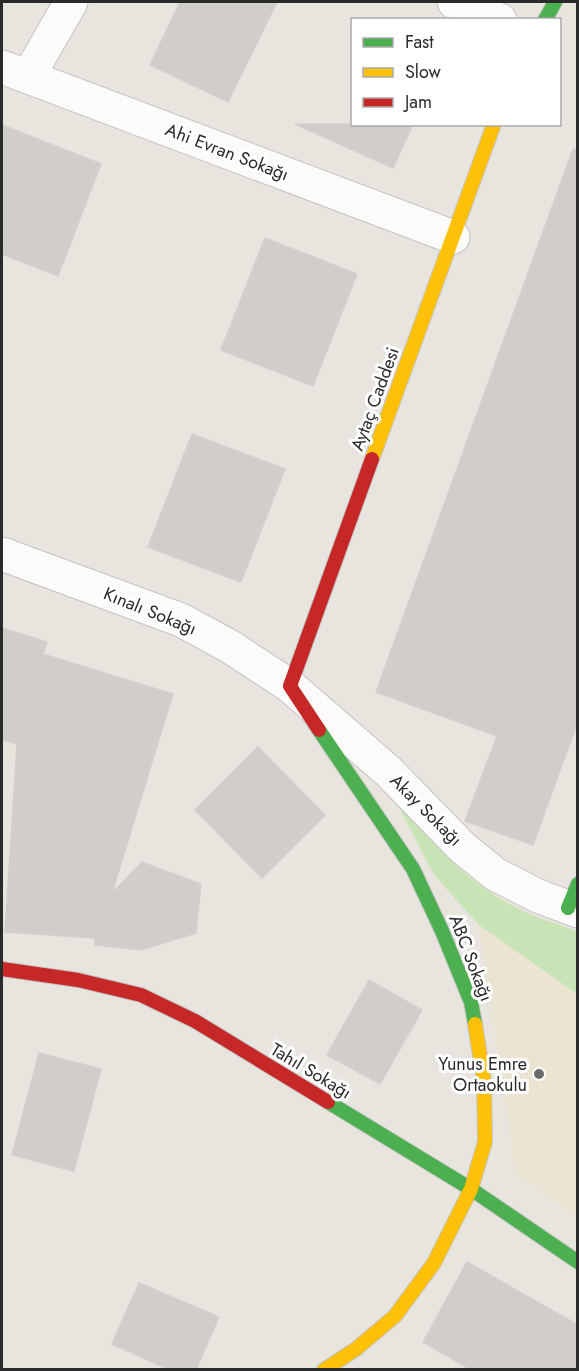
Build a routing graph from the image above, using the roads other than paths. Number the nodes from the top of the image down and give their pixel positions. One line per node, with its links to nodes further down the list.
1 (71, 2): 6 (street)
2 (454, 2): 4 (street)
3 (555, 2): 5 (street)
4 (495, 18)
5 (546, 18)
6 (15, 72): 8 (street, Ahi Evran Sokağı)
7 (493, 126): 8 (street, Aytaç Caddesi)
8 (453, 237): 10 (street, Aytaç Caddesi)
9 (2, 554): 10 (street, Kınalı Sokağı)
10 (290, 686): 11 (street, Akay Sokağı); 13 (street, ABC Sokağı)
11 (574, 901)
12 (2, 969): 13 (street, Tahıl Sokağı)
13 (471, 1189): 14 (street, Tahıl Sokağı); 15 (street, ABC Sokağı)
14 (578, 1262)
15 (324, 1370)

